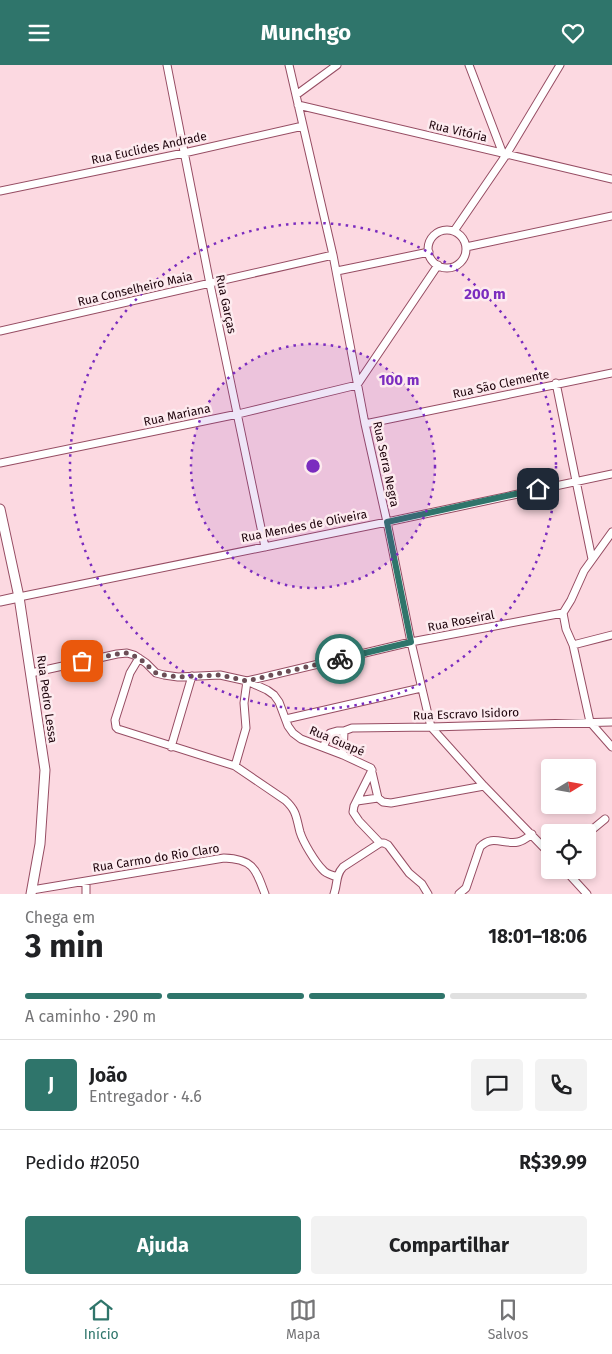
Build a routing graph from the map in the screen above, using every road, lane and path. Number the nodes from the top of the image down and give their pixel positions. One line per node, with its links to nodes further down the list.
1 (168, 65): 9 (street, Rua Garças)
2 (289, 65): 6 (street, Rua Serra Negra)
3 (336, 65): 6 (street)
4 (469, 65): 10 (street)
5 (560, 65): 10 (street)
6 (296, 95): 7 (street, Rua Serra Negra)
7 (298, 105): 8 (street, Rua Serra Negra); 10 (street, Rua Vitória)
8 (303, 126): 9 (street, Rua Euclides Andrade); 17 (street, Rua Serra Negra)
9 (184, 153): 12 (street, Rua Euclides Andrade); 20 (street, Rua Garças)
10 (504, 154): 11 (street, Rua Vitória); 14 (street)
11 (612, 179)
12 (0, 191)
13 (612, 216): 15 (street)
14 (454, 231): 15 (street); 16 (street)
15 (466, 247): 18 (street)
16 (429, 252): 18 (street); 19 (street)
17 (334, 255): 19 (street, Rua Serra Negra); 20 (street, Rua Conselheiro Maia)
18 (438, 265): 24 (street)
19 (337, 271): 24 (street, Rua Serra Negra)
20 (210, 284): 21 (street, Rua Conselheiro Maia); 25 (street, Rua Garças)
21 (0, 331)
22 (612, 373): 23 (street, Rua São Clemente)
23 (556, 383): 26 (street, Rua São Clemente); 29 (street)
24 (357, 385): 25 (street, Rua Mariana); 26 (street, Rua Serra Negra)
25 (238, 414): 27 (street, Rua Mariana); 33 (street, Rua Garças)
26 (365, 424): 31 (street, Rua Serra Negra)
27 (0, 463)
28 (612, 474): 29 (street, Rua Mendes de Oliveira)
29 (575, 481): 31 (street, Rua Mendes de Oliveira); 34 (street)
30 (0, 509): 35 (street, Rua Pedro Lessa)
31 (387, 522): 33 (street, Rua Mendes de Oliveira); 39 (street, Rua Serra Negra)
32 (612, 532): 34 (street)
33 (265, 547): 35 (street, Rua Mendes de Oliveira)
34 (592, 559): 37 (street)
35 (19, 597): 36 (street, Rua Mendes de Oliveira); 42 (street, Rua Pedro Lessa)
36 (0, 601)
37 (563, 613): 39 (street, Rua Roseiral); 40 (street)
38 (612, 635): 40 (street)
39 (411, 642): 44 (street, Rua Roseiral); 45 (street, Rua Serra Negra)
40 (573, 645): 47 (street)
41 (139, 658): 42 (street, Rua Guapé); 43 (street, Rua Guapé); 51 (street)
42 (31, 673): 68 (street, Rua Pedro Lessa)
43 (192, 676): 44 (street, Rua Guapé); 51 (street)
44 (247, 681): 46 (street, Rua Guapé); 55 (street)
45 (421, 688): 46 (street); 49 (street, Rua Serra Negra)
46 (286, 719): 52 (street, Rua Guapé)
47 (590, 722): 48 (street, Rua Escravo Isidoro); 49 (street, Rua Escravo Isidoro); 53 (street)
48 (612, 722)
49 (431, 727): 50 (street, Rua Escravo Isidoro); 57 (street, Rua Serra Negra)
50 (344, 731): 52 (street); 54 (street)
51 (171, 747): 55 (street)
52 (323, 747): 54 (street, Rua Guapé)
53 (612, 747)
54 (343, 755): 56 (street, Rua Guapé)
55 (235, 766): 65 (street)
56 (372, 770): 58 (street, Rua Guapé); 59 (street)
57 (484, 787): 58 (street); 62 (street, Rua Serra Negra)
58 (378, 798): 59 (street)
59 (356, 801): 63 (street)
60 (605, 819): 61 (street)
61 (596, 826)
62 (532, 834): 64 (street, Rua Serra Negra); 73 (street)
63 (380, 843): 65 (street); 72 (street)
64 (541, 844)
65 (337, 877): 71 (street)
66 (573, 879): 74 (street)
67 (86, 881): 68 (street, Rua Carmo do Rio Claro); 69 (street); 70 (street, Rua Carmo do Rio Claro)
68 (32, 892)
69 (86, 894)
70 (265, 894)
71 (334, 894)
72 (428, 894)
73 (459, 894)
74 (587, 894)

